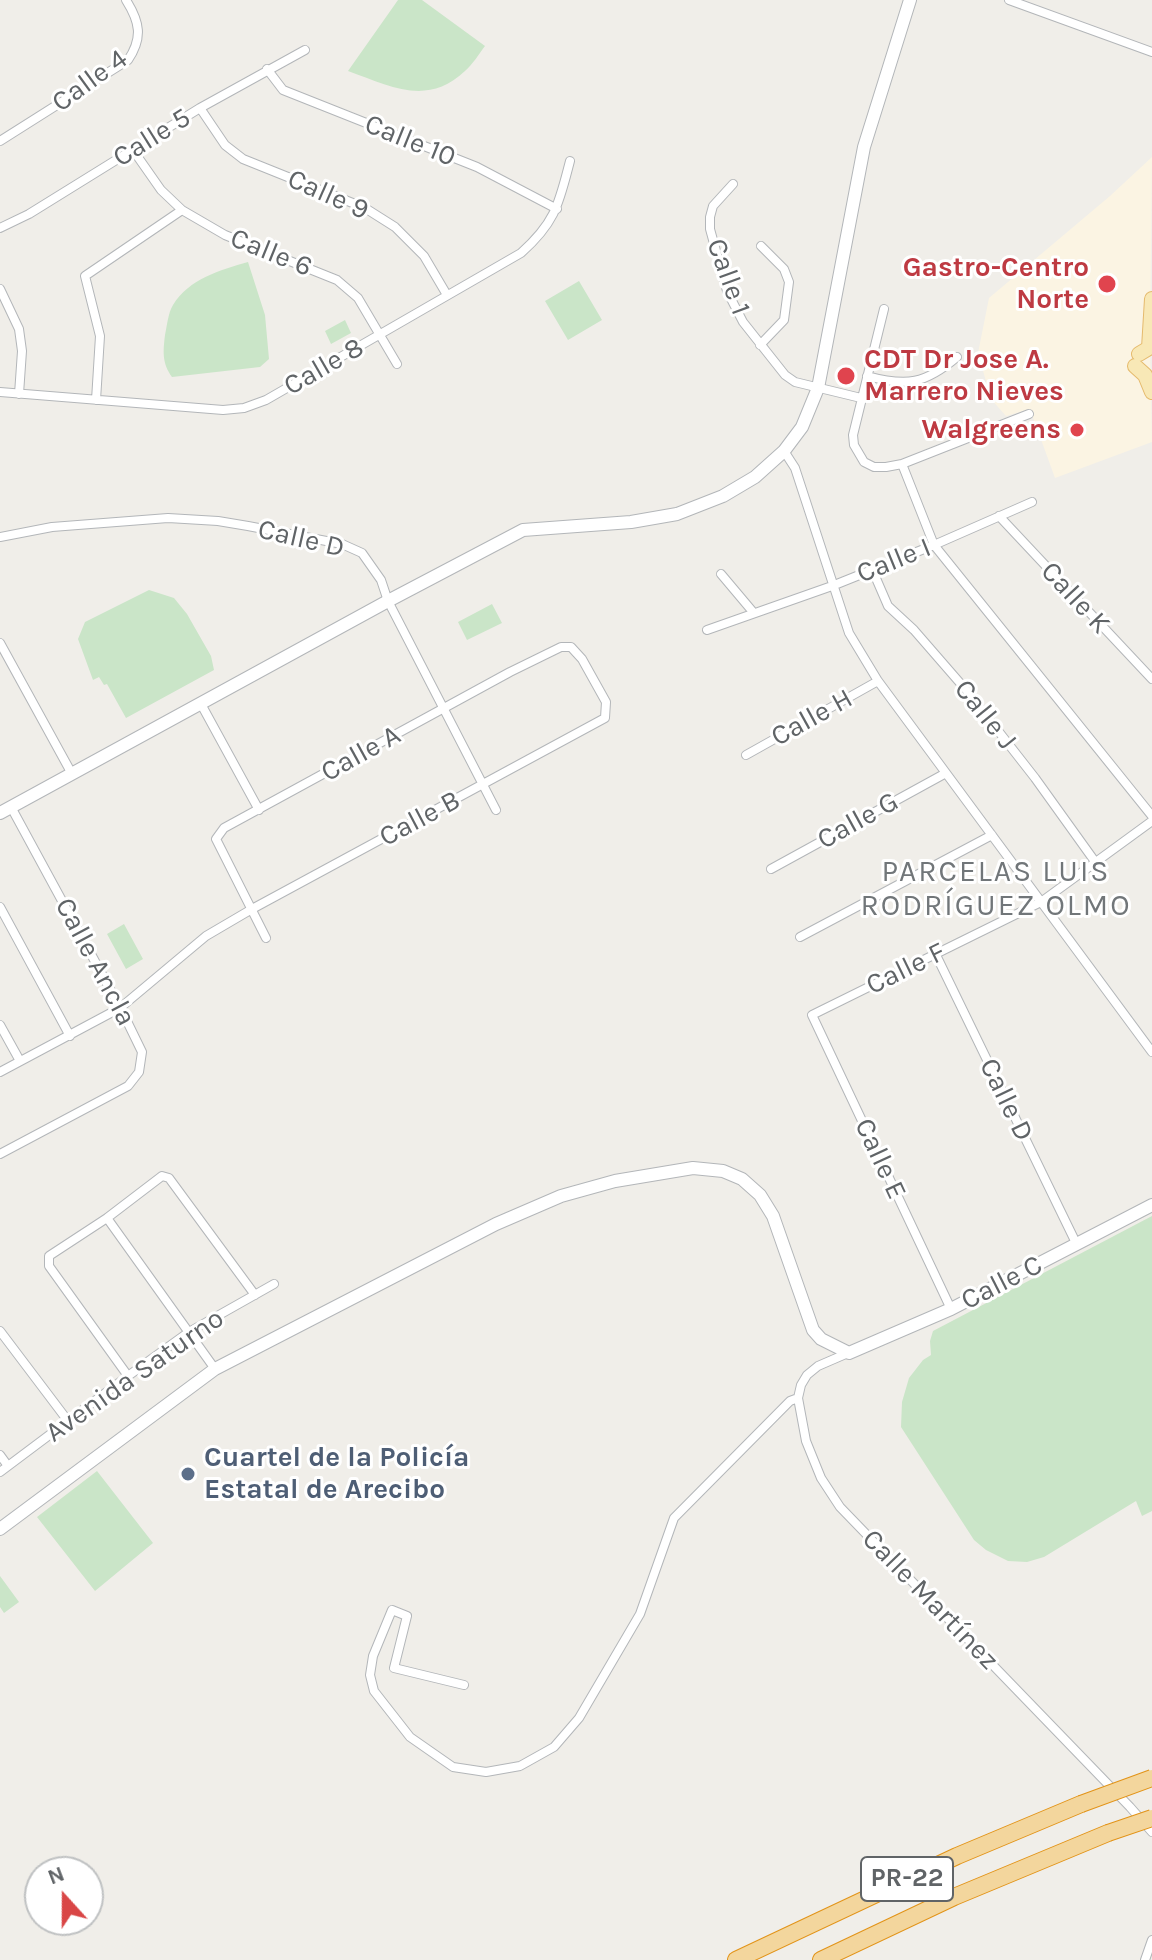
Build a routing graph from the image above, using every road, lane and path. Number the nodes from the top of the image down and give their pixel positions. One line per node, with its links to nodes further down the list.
1 (126, 0): 8 (street, Calle 4)
2 (910, 0): 25 (street)
3 (1009, 0): 5 (street)
4 (305, 50): 6 (street, Calle 5)
5 (1152, 52)
6 (267, 69): 7 (street, Calle 5); 12 (street, Calle 10)
7 (200, 108): 9 (street, Calle 5); 17 (street, Calle 9)
8 (0, 141)
9 (133, 150): 13 (street, Calle 6); 14 (street, Calle 5)
10 (570, 161): 12 (street, Calle 8)
11 (733, 184): 21 (street, Calle 1)
12 (557, 209): 17 (street, Calle 8)
13 (182, 210): 20 (street, Calle 6); 30 (street)
14 (0, 228)
15 (761, 246): 21 (street)
16 (0, 289): 28 (street)
17 (447, 295): 20 (street, Calle 8)
18 (1152, 299): 27 (main road)
19 (884, 309): 24 (street)
20 (380, 335): 23 (street, Calle 6); 30 (street, Calle 8)
21 (760, 345): 25 (street, Calle 1)
22 (957, 357): 24 (street)
23 (397, 364)
24 (867, 376): 29 (street)
25 (818, 388): 29 (street, Calle 1); 32 (street)
26 (0, 392): 28 (street, Calle 8)
27 (1152, 392)
28 (19, 394): 30 (street, Calle 8)
29 (861, 398): 33 (street)
30 (96, 400)
31 (1029, 414): 33 (street)
32 (784, 451): 40 (street); 41 (street)
33 (902, 464): 37 (street)
34 (1032, 502): 35 (street, Calle I)
35 (999, 516): 37 (street, Calle I); 45 (street, Calle K)
36 (0, 537): 41 (street, Calle D)
37 (934, 545): 38 (street, Calle I); 57 (street)
38 (872, 569): 40 (street, Calle I); 59 (street, Calle J)
39 (721, 574): 42 (street)
40 (832, 586): 42 (street, Calle I); 46 (street)
41 (388, 601): 47 (street); 48 (street, Calle D)
42 (753, 612): 43 (street, Calle I)
43 (707, 630)
44 (0, 643): 52 (street)
45 (1152, 679)
46 (878, 681): 50 (street, Calle H); 51 (street)
47 (201, 704): 52 (street); 55 (street)
48 (443, 709): 49 (street, Calle A); 53 (street, Calle D); 55 (street, Calle A)
49 (587, 728): 53 (street, Calle B)
50 (746, 755)
51 (946, 773): 58 (street); 60 (street, Calle G)
52 (72, 774): 54 (street)
53 (484, 785): 56 (street, Calle D); 63 (street, Calle B)
54 (6, 810): 67 (street, Calle Ancla)
55 (259, 810): 63 (street)
56 (496, 810)
57 (1152, 818): 59 (street, Calle F)
58 (992, 835): 61 (street); 64 (street)
59 (1096, 863): 61 (street, Calle F)
60 (771, 869)
61 (1041, 902): 66 (street, Calle F); 71 (street)
62 (0, 907): 70 (street)
63 (252, 909): 65 (street); 67 (street, Calle B)
64 (800, 937)
65 (266, 938)
66 (936, 955): 68 (street, Calle F); 77 (street, Calle D)
67 (120, 1008): 70 (street, Calle B); 74 (street, Calle Ancla)
68 (819, 1012): 80 (street, Calle E)
69 (0, 1025): 72 (street)
70 (70, 1036): 72 (street, Calle B)
71 (1152, 1052)
72 (20, 1061): 73 (street, Calle B)
73 (0, 1072)
74 (0, 1154)
75 (1152, 1205): 77 (street, Calle C)
76 (107, 1218): 79 (street); 82 (street); 85 (street)
77 (1077, 1245): 80 (street, Calle C)
78 (274, 1284): 79 (street, Avenida Saturno)
79 (255, 1295): 82 (street, Avenida Saturno)
80 (951, 1309): 83 (street, Calle C)
81 (0, 1331): 87 (street)
82 (189, 1332): 84 (street); 85 (street, Avenida Saturno)
83 (849, 1353): 84 (street); 86 (street)
84 (215, 1369): 90 (street)
85 (128, 1376): 87 (street, Avenida Saturno)
86 (798, 1398): 91 (street); 94 (street, Calle Martínez)
87 (68, 1421): 89 (street, Avenida Saturno)
88 (0, 1455): 89 (street)
89 (4, 1469)
90 (0, 1529)
91 (464, 1685)
92 (1152, 1778): 96 (highway, PR-22, bridge)
93 (1152, 1818): 97 (highway, PR-22, bridge)
94 (1152, 1832)
95 (1152, 1940): 98 (street)
96 (736, 1960)
97 (821, 1960)
98 (1145, 1960)

